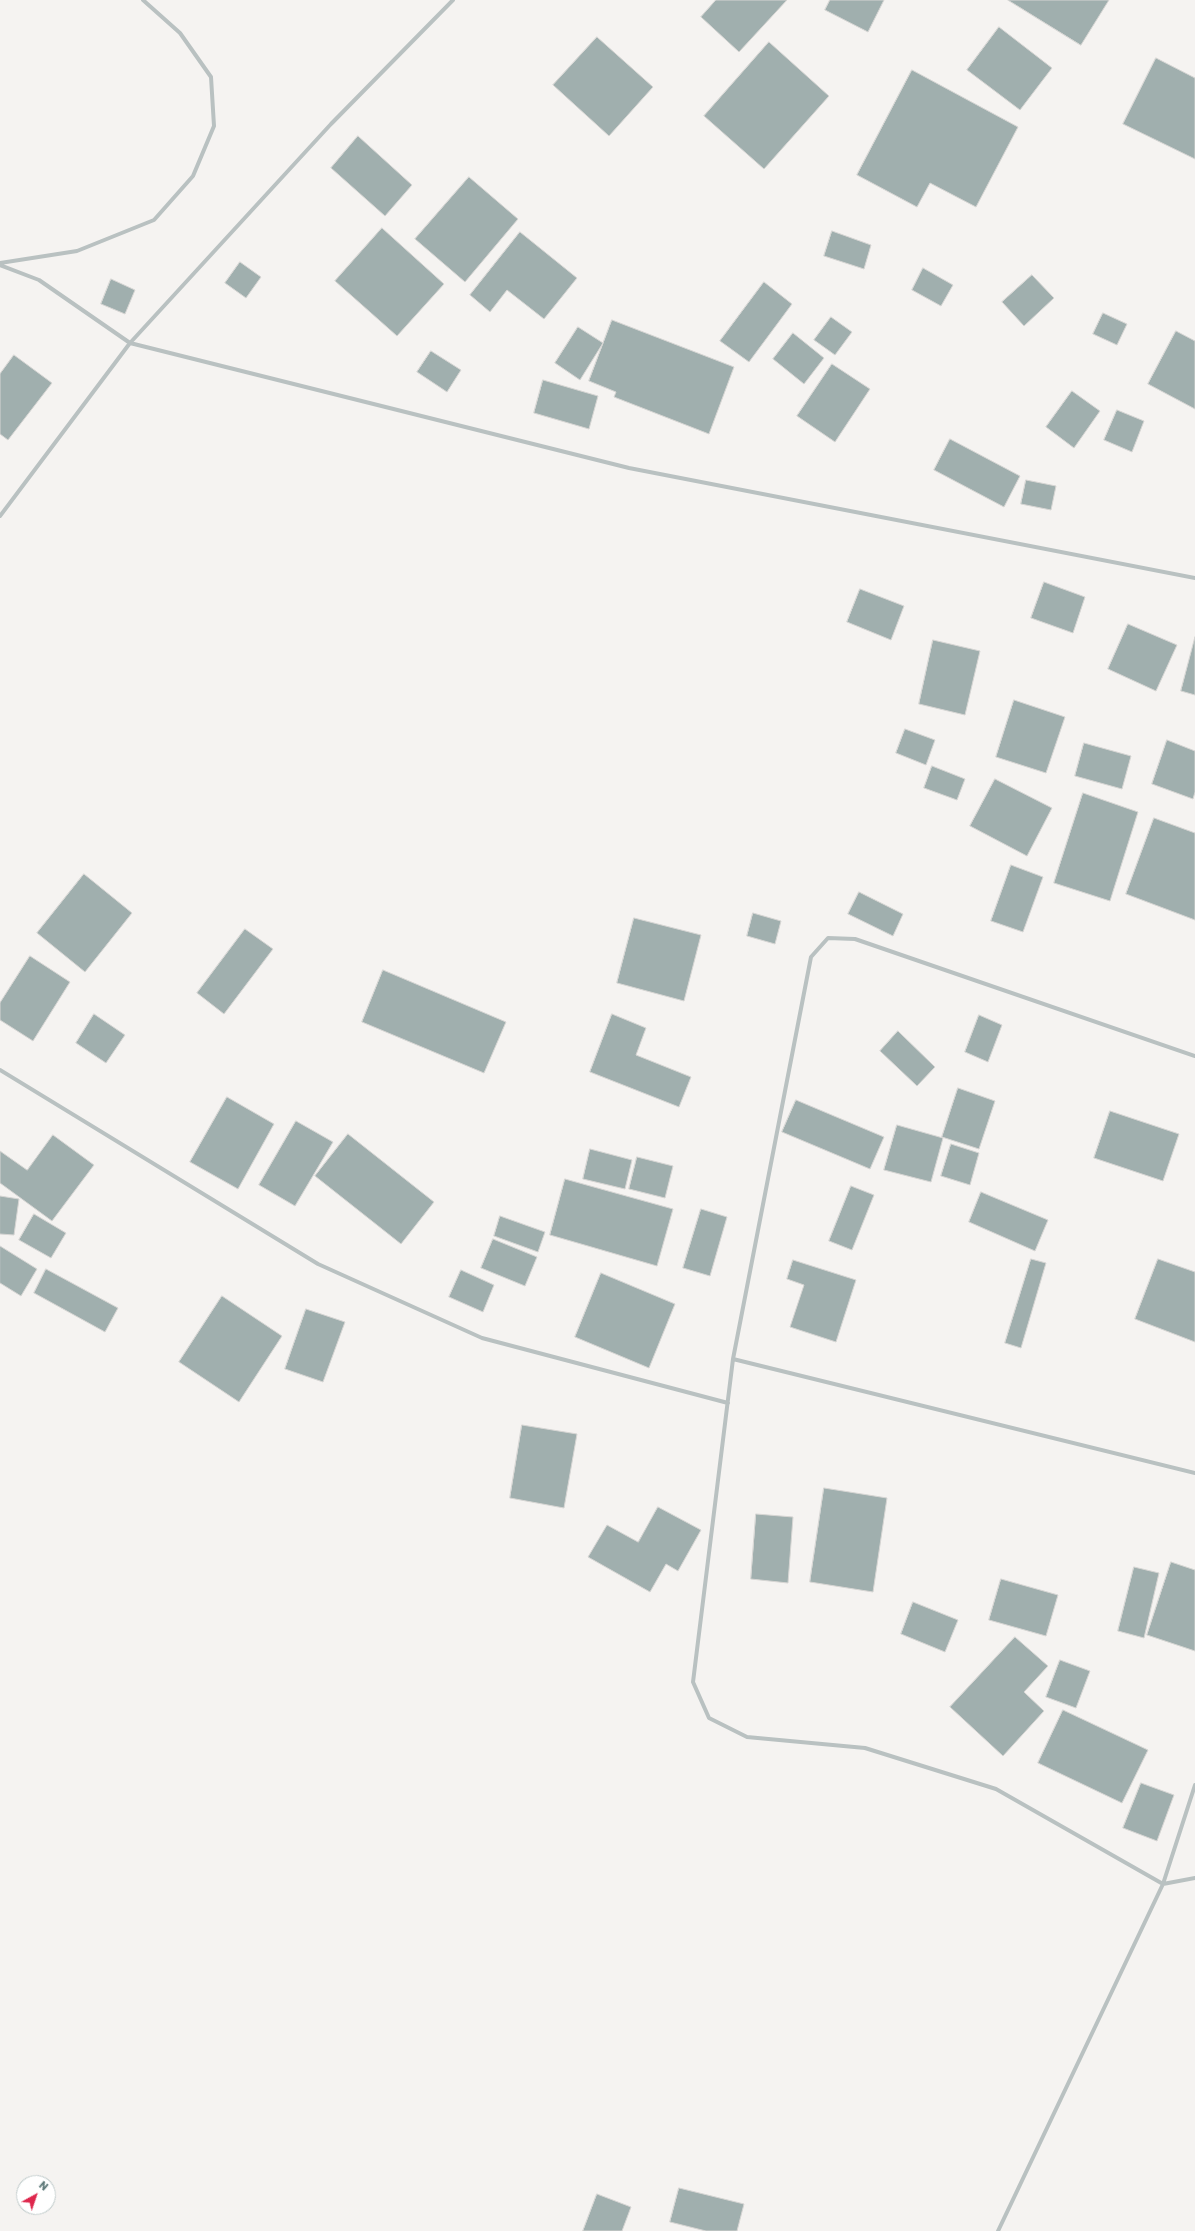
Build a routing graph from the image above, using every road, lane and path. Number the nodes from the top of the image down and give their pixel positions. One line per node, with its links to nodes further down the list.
1 (143, 0): 3 (street)
2 (453, 0): 4 (street)
3 (0, 264): 4 (street)
4 (130, 343): 5 (street); 6 (street)
5 (0, 516)
6 (1195, 578)
7 (1195, 1056): 9 (street)
8 (0, 1070): 10 (street)
9 (733, 1358): 10 (street); 11 (street)
10 (728, 1403): 14 (street)
11 (1195, 1473)
12 (1195, 1785): 14 (street)
13 (1195, 1878): 14 (street)
14 (1163, 1884): 15 (street)
15 (998, 2231)

